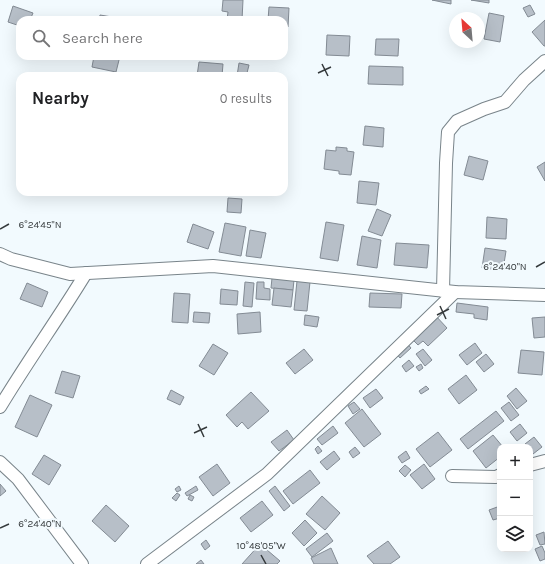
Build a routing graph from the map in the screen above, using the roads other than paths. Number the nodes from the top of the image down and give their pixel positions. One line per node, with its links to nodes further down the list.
1 (545, 60): 4 (street)
2 (0, 254): 3 (street)
3 (86, 273): 4 (street); 6 (street)
4 (449, 292): 5 (street); 13 (street)
5 (545, 295)
6 (0, 407)
7 (545, 461): 9 (street)
8 (0, 462): 12 (street)
9 (533, 464)
10 (452, 476): 11 (street)
11 (497, 476)
12 (82, 564)
13 (147, 564)

